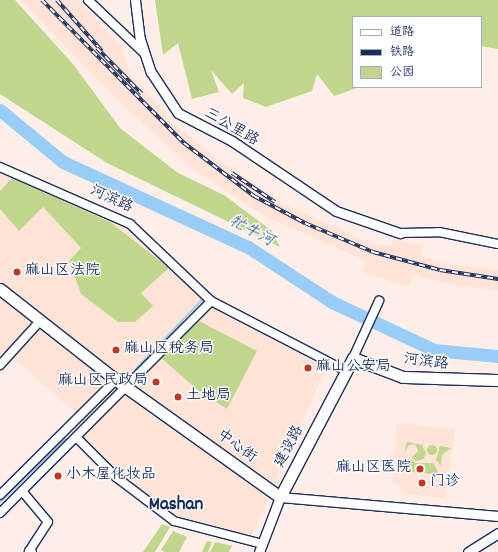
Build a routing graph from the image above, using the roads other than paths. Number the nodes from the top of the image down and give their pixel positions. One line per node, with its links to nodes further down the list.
1 (88, 0): 3 (street)
2 (134, 0): 3 (street, 三公里路)
3 (145, 54): 5 (street, 三公里路)
4 (0, 166): 8 (street, 河滨路)
5 (400, 233): 6 (street)
6 (498, 244)
7 (0, 288): 10 (main road, 中心街)
8 (211, 301): 13 (street, 河滨路); 16 (street)
9 (379, 301): 11 (street)
10 (41, 320): 12 (street); 14 (main road, 中心街)
11 (353, 358): 13 (main road, 建设路); 15 (main road, 河滨路)
12 (0, 365)
13 (346, 371): 20 (main road, 建设路)
14 (116, 380): 16 (main road, 中心街); 19 (street)
15 (498, 380)
16 (127, 388): 17 (street); 20 (main road, 中心街)
17 (76, 437): 18 (street); 24 (street)
18 (22, 492): 21 (street); 25 (street)
19 (0, 495)
20 (280, 497): 22 (street); 24 (street, 建设路)
21 (0, 513)
22 (498, 516)
23 (498, 533): 26 (street)
24 (260, 548)
25 (32, 552)
26 (468, 552)

